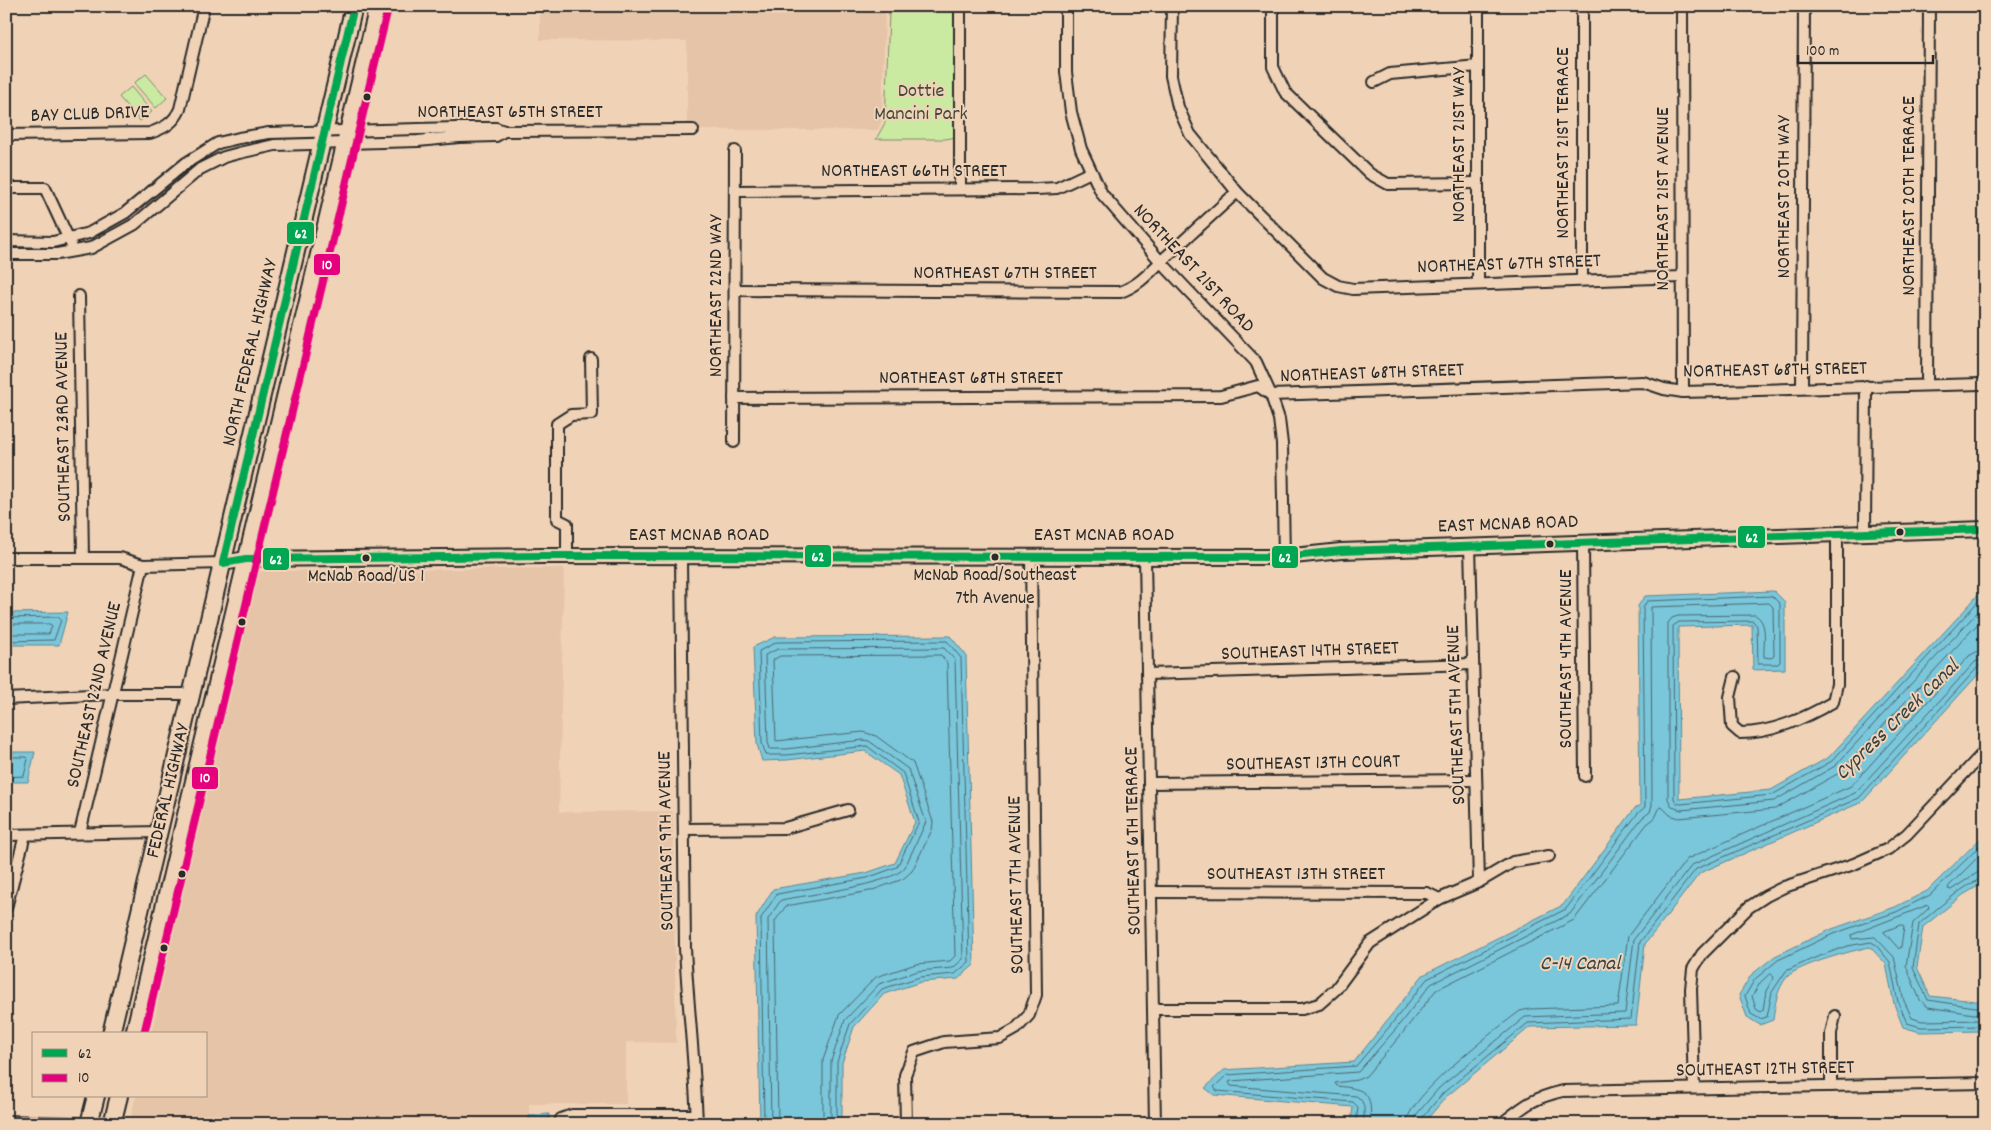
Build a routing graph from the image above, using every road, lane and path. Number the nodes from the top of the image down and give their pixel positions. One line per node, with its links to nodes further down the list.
1 (204, 6): 16 (street, BAY CLUB DRIVE)
2 (354, 6): 18 (main road, NORTH FEDERAL HIGHWAY)
3 (378, 6): 17 (main road)
4 (960, 6): 23 (street)
5 (1066, 6): 20 (street, NORTHEAST 21ST ROAD)
6 (1172, 6): 25 (street)
7 (1273, 6): 21 (street)
8 (1478, 6): 13 (street, NORTHEAST 21ST WAY)
9 (1582, 6): 32 (street, NORTHEAST 21ST TERRACE)
10 (1682, 6): 31 (street, NORTHEAST 21ST AVENUE)
11 (1804, 6): 44 (street, NORTHEAST 20TH WAY)
12 (1928, 6): 42 (street, NORTHEAST 20TH TERRACE)
13 (1478, 66): 14 (street); 21 (street, NORTHEAST 21ST WAY)
14 (1374, 82)
15 (694, 130): 17 (street, NORTHEAST 65TH STREET)
16 (6, 135)
17 (347, 137): 18 (street, NORTHEAST 65TH STREET); 38 (main road)
18 (324, 138): 26 (street); 28 (street); 34 (main road, NORTH FEDERAL HIGHWAY)
19 (735, 151): 24 (street, NORTHEAST 22ND WAY)
20 (1091, 172): 23 (street, NORTHEAST 66TH STREET); 30 (street, NORTHEAST 21ST ROAD)
21 (1477, 184): 33 (street, NORTHEAST 21ST WAY)
22 (6, 188): 26 (street)
23 (960, 189): 24 (street, NORTHEAST 66TH STREET)
24 (735, 191): 35 (street, NORTHEAST 22ND WAY)
25 (1237, 192): 30 (street, NORTHEAST 67TH STREET); 33 (street, NORTHEAST 67TH STREET)
26 (69, 239): 27 (street); 28 (street)
27 (6, 241)
28 (75, 252): 29 (street)
29 (6, 254)
30 (1161, 262): 35 (street, NORTHEAST 67TH STREET); 46 (street, NORTHEAST 21ST ROAD)
31 (1682, 277): 32 (street, NORTHEAST 67TH STREET); 45 (street, NORTHEAST 21ST AVENUE)
32 (1582, 280): 33 (street, NORTHEAST 67TH STREET)
33 (1478, 283)
34 (289, 284): 37 (main road, NORTH FEDERAL HIGHWAY); 38 (main road)
35 (734, 290): 47 (street, NORTHEAST 22ND WAY)
36 (79, 296): 60 (street, SOUTHEAST 23RD AVENUE)
37 (280, 322): 39 (main road); 62 (main road, NORTH FEDERAL HIGHWAY)
38 (302, 322): 39 (main road)
39 (294, 358): 61 (main road)
40 (591, 359): 54 (street)
41 (1982, 384): 42 (street, NORTHEAST 68TH STREET)
42 (1927, 385): 43 (street, NORTHEAST 68TH STREET)
43 (1866, 386): 44 (street, NORTHEAST 68TH STREET); 50 (street)
44 (1802, 388): 45 (street, NORTHEAST 68TH STREET)
45 (1683, 392): 46 (street, NORTHEAST 68TH STREET)
46 (1271, 395): 47 (street, NORTHEAST 68TH STREET); 58 (street, NORTHEAST 21ST ROAD)
47 (734, 398): 48 (street, NORTHEAST 22ND WAY)
48 (734, 442)
49 (1985, 529): 50 (street, EAST MCNAB ROAD)
50 (1865, 533): 51 (street, EAST MCNAB ROAD)
51 (1837, 534): 52 (street, EAST MCNAB ROAD); 66 (street)
52 (1583, 543): 53 (street, EAST MCNAB ROAD); 71 (street, SOUTHEAST 4TH AVENUE)
53 (1470, 546): 58 (street, EAST MCNAB ROAD); 64 (street, SOUTHEAST 5TH AVENUE)
54 (567, 556): 56 (street, EAST MCNAB ROAD); 61 (street, EAST MCNAB ROAD)
55 (1031, 556): 56 (street, EAST MCNAB ROAD); 57 (street, EAST MCNAB ROAD); 103 (street, SOUTHEAST 7TH AVENUE)
56 (681, 557): 76 (street, SOUTHEAST 9TH AVENUE)
57 (1145, 557): 58 (street, EAST MCNAB ROAD); 65 (street, SOUTHEAST 6TH TERRACE)
58 (1284, 557)
59 (6, 558): 60 (street)
60 (83, 558): 63 (street)
61 (246, 559): 62 (street, EAST MCNAB ROAD); 81 (main road, FEDERAL HIGHWAY)
62 (223, 563): 63 (street); 68 (main road, FEDERAL HIGHWAY)
63 (143, 565): 67 (street, SOUTHEAST 22ND AVENUE)
64 (1473, 664): 65 (street, SOUTHEAST 14TH STREET); 72 (street, SOUTHEAST 5TH AVENUE)
65 (1148, 674): 73 (street, SOUTHEAST 6TH TERRACE)
66 (1735, 677)
67 (112, 694): 68 (street); 69 (street); 78 (street, SOUTHEAST 22ND AVENUE)
68 (191, 694): 74 (main road, FEDERAL HIGHWAY)
69 (6, 699)
70 (1985, 751): 94 (street)
71 (1585, 776)
72 (1476, 780): 73 (street, SOUTHEAST 13TH COURT); 84 (street, SOUTHEAST 5TH AVENUE)
73 (1150, 783): 85 (street, SOUTHEAST 6TH TERRACE)
74 (167, 798): 77 (main road, FEDERAL HIGHWAY); 81 (main road)
75 (848, 810): 76 (street)
76 (685, 829): 97 (street, SOUTHEAST 9TH AVENUE)
77 (158, 832): 78 (street); 83 (main road); 90 (main road, FEDERAL HIGHWAY)
78 (80, 833): 80 (street)
79 (6, 835): 80 (street)
80 (25, 835): 87 (street)
81 (179, 842): 83 (main road, FEDERAL HIGHWAY)
82 (1549, 856): 84 (street)
83 (171, 875): 91 (main road, FEDERAL HIGHWAY)
84 (1479, 882): 86 (street)
85 (1152, 892): 86 (street, SOUTHEAST 13TH STREET); 88 (street, SOUTHEAST 6TH TERRACE)
86 (1439, 899): 88 (street)
87 (7, 902)
88 (1154, 1009): 104 (street, SOUTHEAST 6TH TERRACE)
89 (1835, 1016): 93 (street)
90 (111, 1032)
91 (134, 1032)
92 (1985, 1083): 93 (street, SOUTHEAST 12TH STREET)
93 (1831, 1086): 94 (street, SOUTHEAST 12TH STREET)
94 (1694, 1088): 105 (street, SOUTHEAST 12TH STREET)
95 (95, 1098): 100 (main road)
96 (118, 1098): 102 (main road)
97 (696, 1119): 99 (street)
98 (6, 1121): 100 (street)
99 (560, 1121)
100 (89, 1123): 101 (street)
101 (108, 1124)
102 (112, 1124)
103 (906, 1124)
104 (1155, 1124)
105 (1501, 1124)

